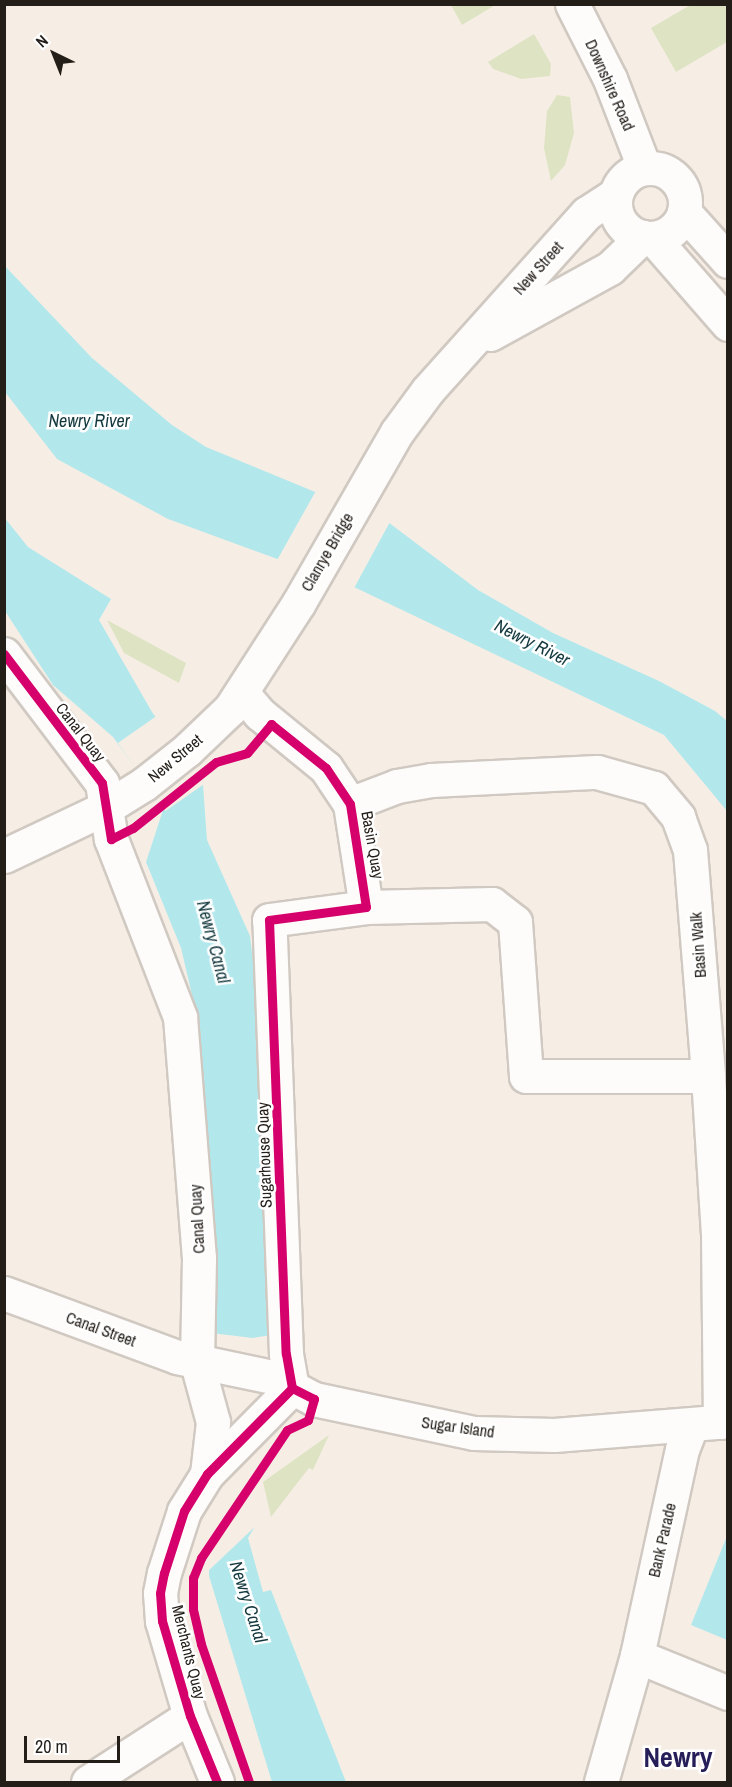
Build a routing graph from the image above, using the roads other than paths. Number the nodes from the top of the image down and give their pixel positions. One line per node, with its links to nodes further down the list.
1 (572, 4): 2 (main road, Downshire Road)
2 (644, 167): 3 (main road); 4 (main road)
3 (615, 195): 5 (main road); 8 (main road, New Street)
4 (684, 212): 5 (main road); 6 (main road)
5 (647, 237): 7 (main road); 8 (main road, New Street)
6 (728, 261)
7 (728, 324)
8 (467, 347): 9 (main road, New Street)
9 (357, 500): 10 (main road, Clanrye Bridge)
10 (298, 604): 12 (main road, New Street)
11 (4, 654): 14 (main road, Canal Quay)
12 (243, 694): 13 (main road, Basin Quay); 14 (main road, New Street)
13 (351, 804): 16 (main road, Basin Quay); 17 (main road, Basin Walk)
14 (107, 807): 15 (main road, New Street); 19 (main road, Canal Quay)
15 (4, 856)
16 (366, 907): 17 (main road); 20 (main road, Sugarhouse Quay)
17 (708, 1077): 21 (main road, Basin Walk)
18 (4, 1293): 19 (main road, Canal Street)
19 (203, 1372): 20 (main road, Sugar Island); 22 (main road, Merchants Quay)
20 (282, 1383): 21 (main road, Sugar Island); 22 (main road, Merchants Quay)
21 (713, 1423): 23 (main road, Bank Parade)
22 (207, 1473): 25 (main road, Merchants Quay)
23 (637, 1656): 24 (main road); 28 (main road, Bank Parade)
24 (728, 1693)
25 (190, 1716): 26 (main road); 27 (main road, Merchants Quay)
26 (88, 1782)
27 (217, 1782)
28 (601, 1782)

